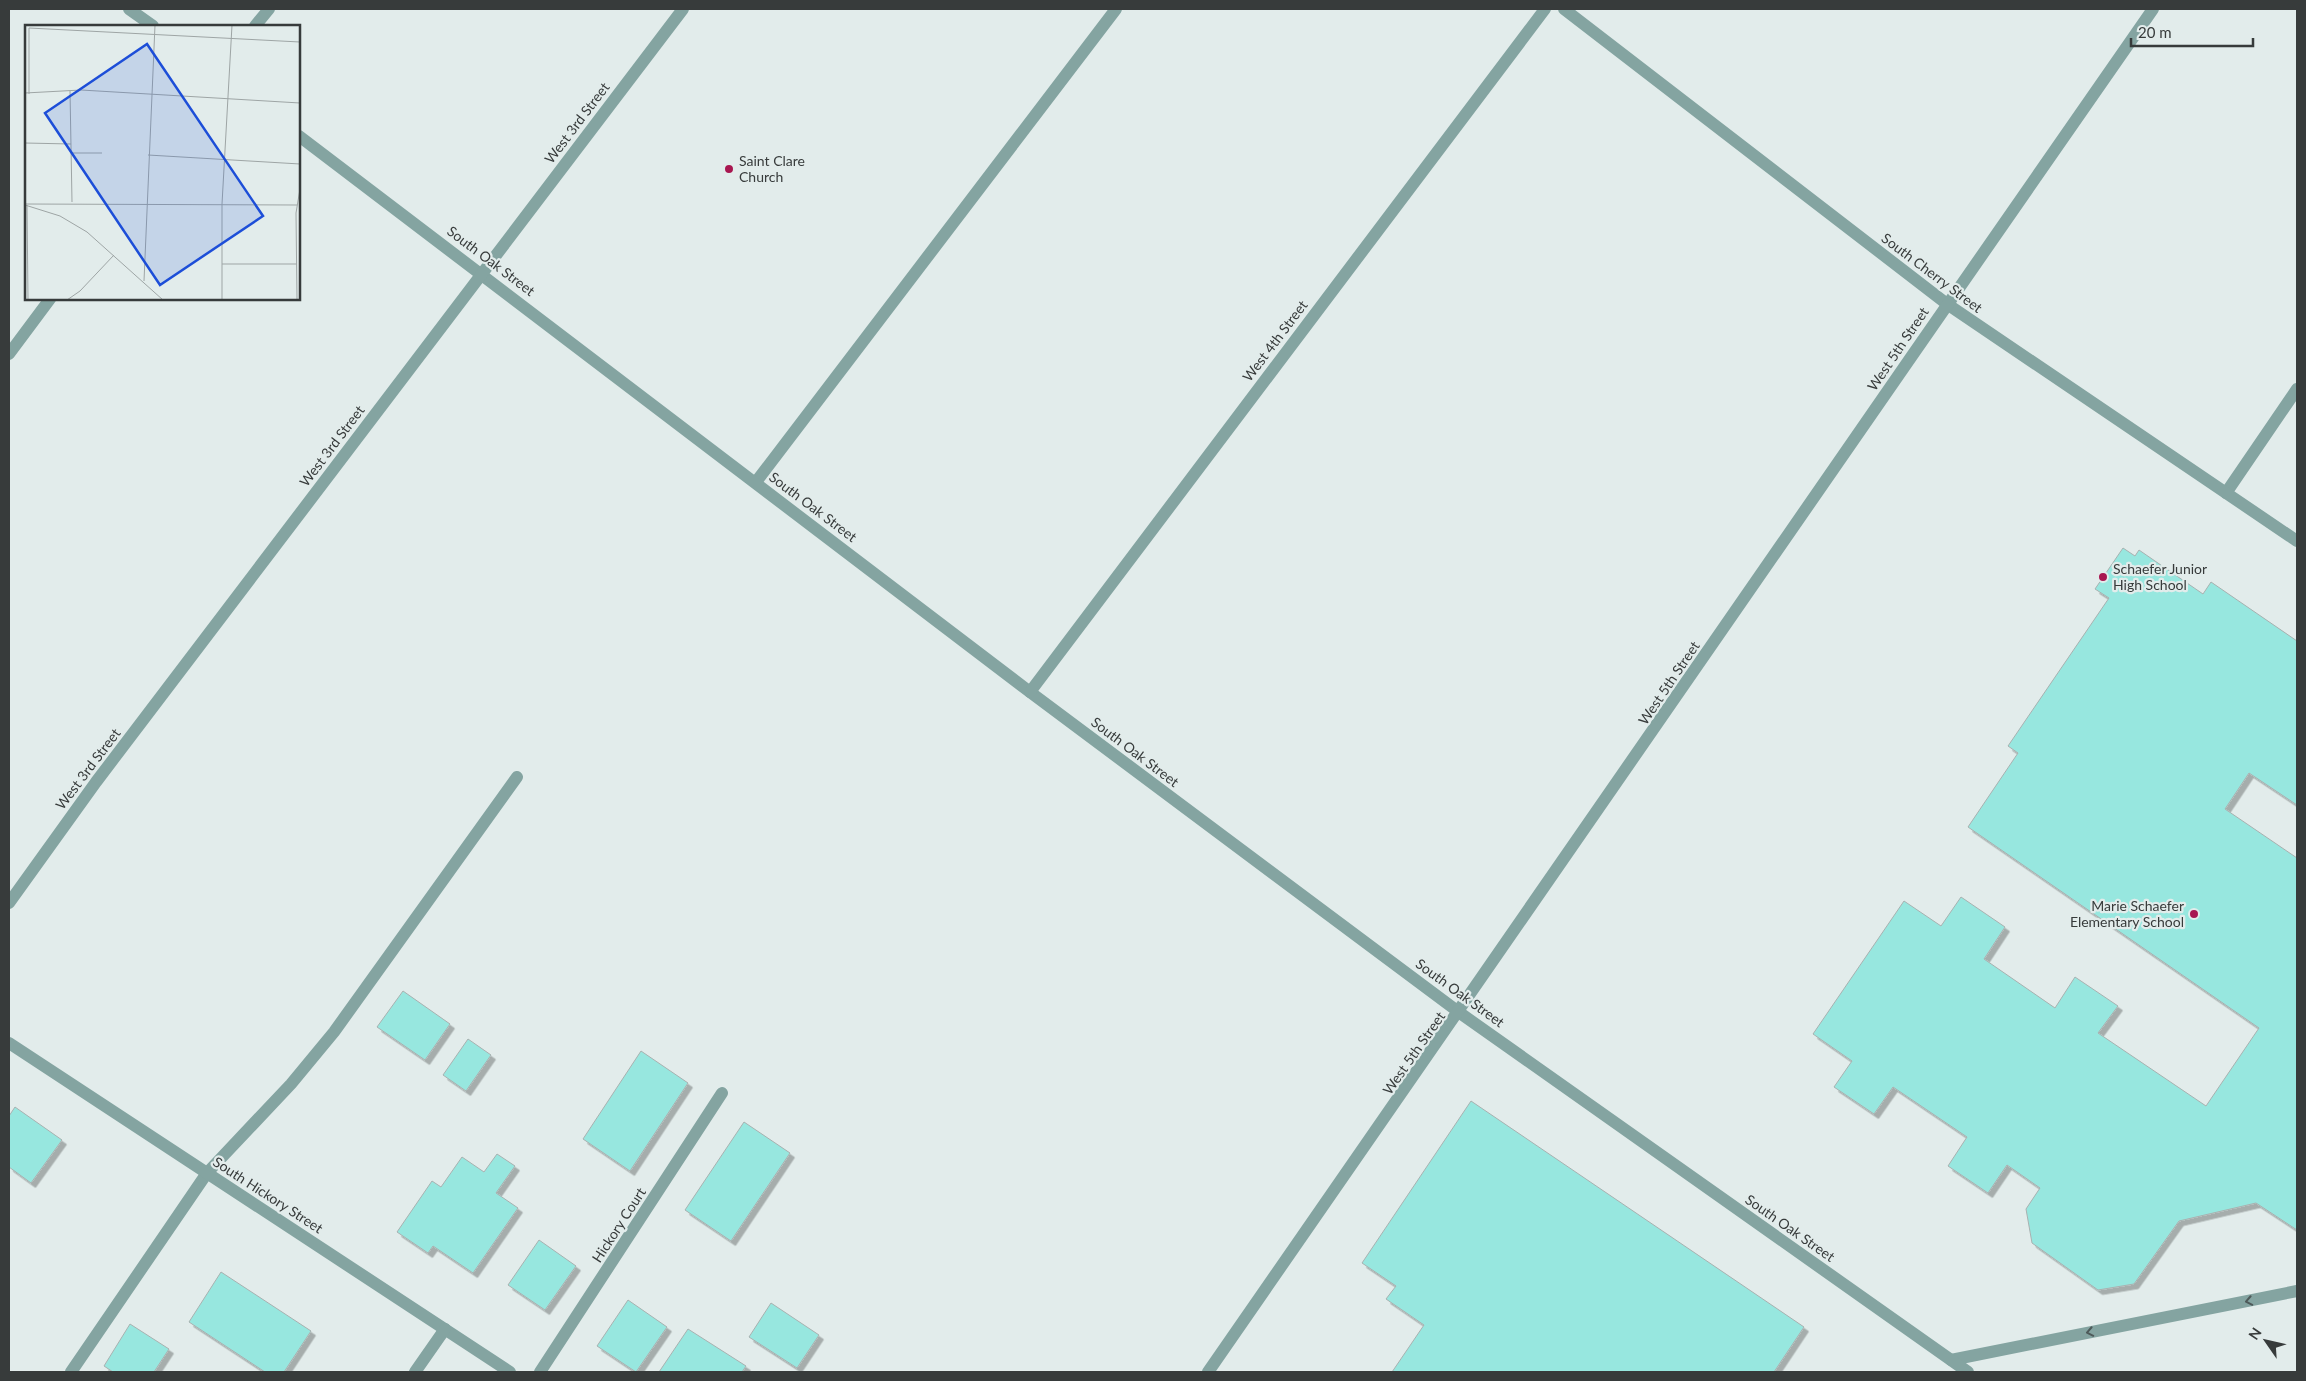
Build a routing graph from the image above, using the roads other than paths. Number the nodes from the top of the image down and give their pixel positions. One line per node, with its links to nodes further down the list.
1 (130, 9): 8 (street)
2 (269, 9): 9 (street)
3 (683, 9): 11 (street, West 3rd Street)
4 (1116, 9): 16 (street)
5 (1545, 9): 19 (street, West 4th Street)
6 (1564, 9): 13 (street, South Cherry Street)
7 (2153, 9): 13 (street, West 5th Street)
8 (152, 25)
9 (256, 25)
10 (300, 137): 11 (street, South Oak Street)
11 (482, 273): 16 (street, South Oak Street); 21 (street, West 3rd Street)
12 (49, 300): 14 (street)
13 (1947, 304): 17 (street, South Cherry Street); 22 (street, West 5th Street)
14 (9, 354)
15 (2297, 389): 17 (street)
16 (756, 482): 19 (street, South Oak Street)
17 (2226, 493): 18 (street, South Cherry Street)
18 (2297, 541)
19 (1030, 692): 22 (street, South Oak Street)
20 (517, 777): 25 (street)
21 (9, 903)
22 (1460, 1013): 28 (street, South Oak Street); 33 (street, West 5th Street)
23 (9, 1043): 25 (street, South Hickory Street)
24 (722, 1093): 32 (street, Hickory Court)
25 (207, 1173): 27 (street, South Hickory Street); 29 (street)
26 (2297, 1291): 28 (street, one-way to 28)
27 (445, 1329): 30 (street); 31 (street, South Hickory Street)
28 (1951, 1360): 34 (street, South Oak Street)
29 (71, 1372)
30 (415, 1372)
31 (510, 1372)
32 (540, 1372)
33 (1208, 1372)
34 (1968, 1372)

